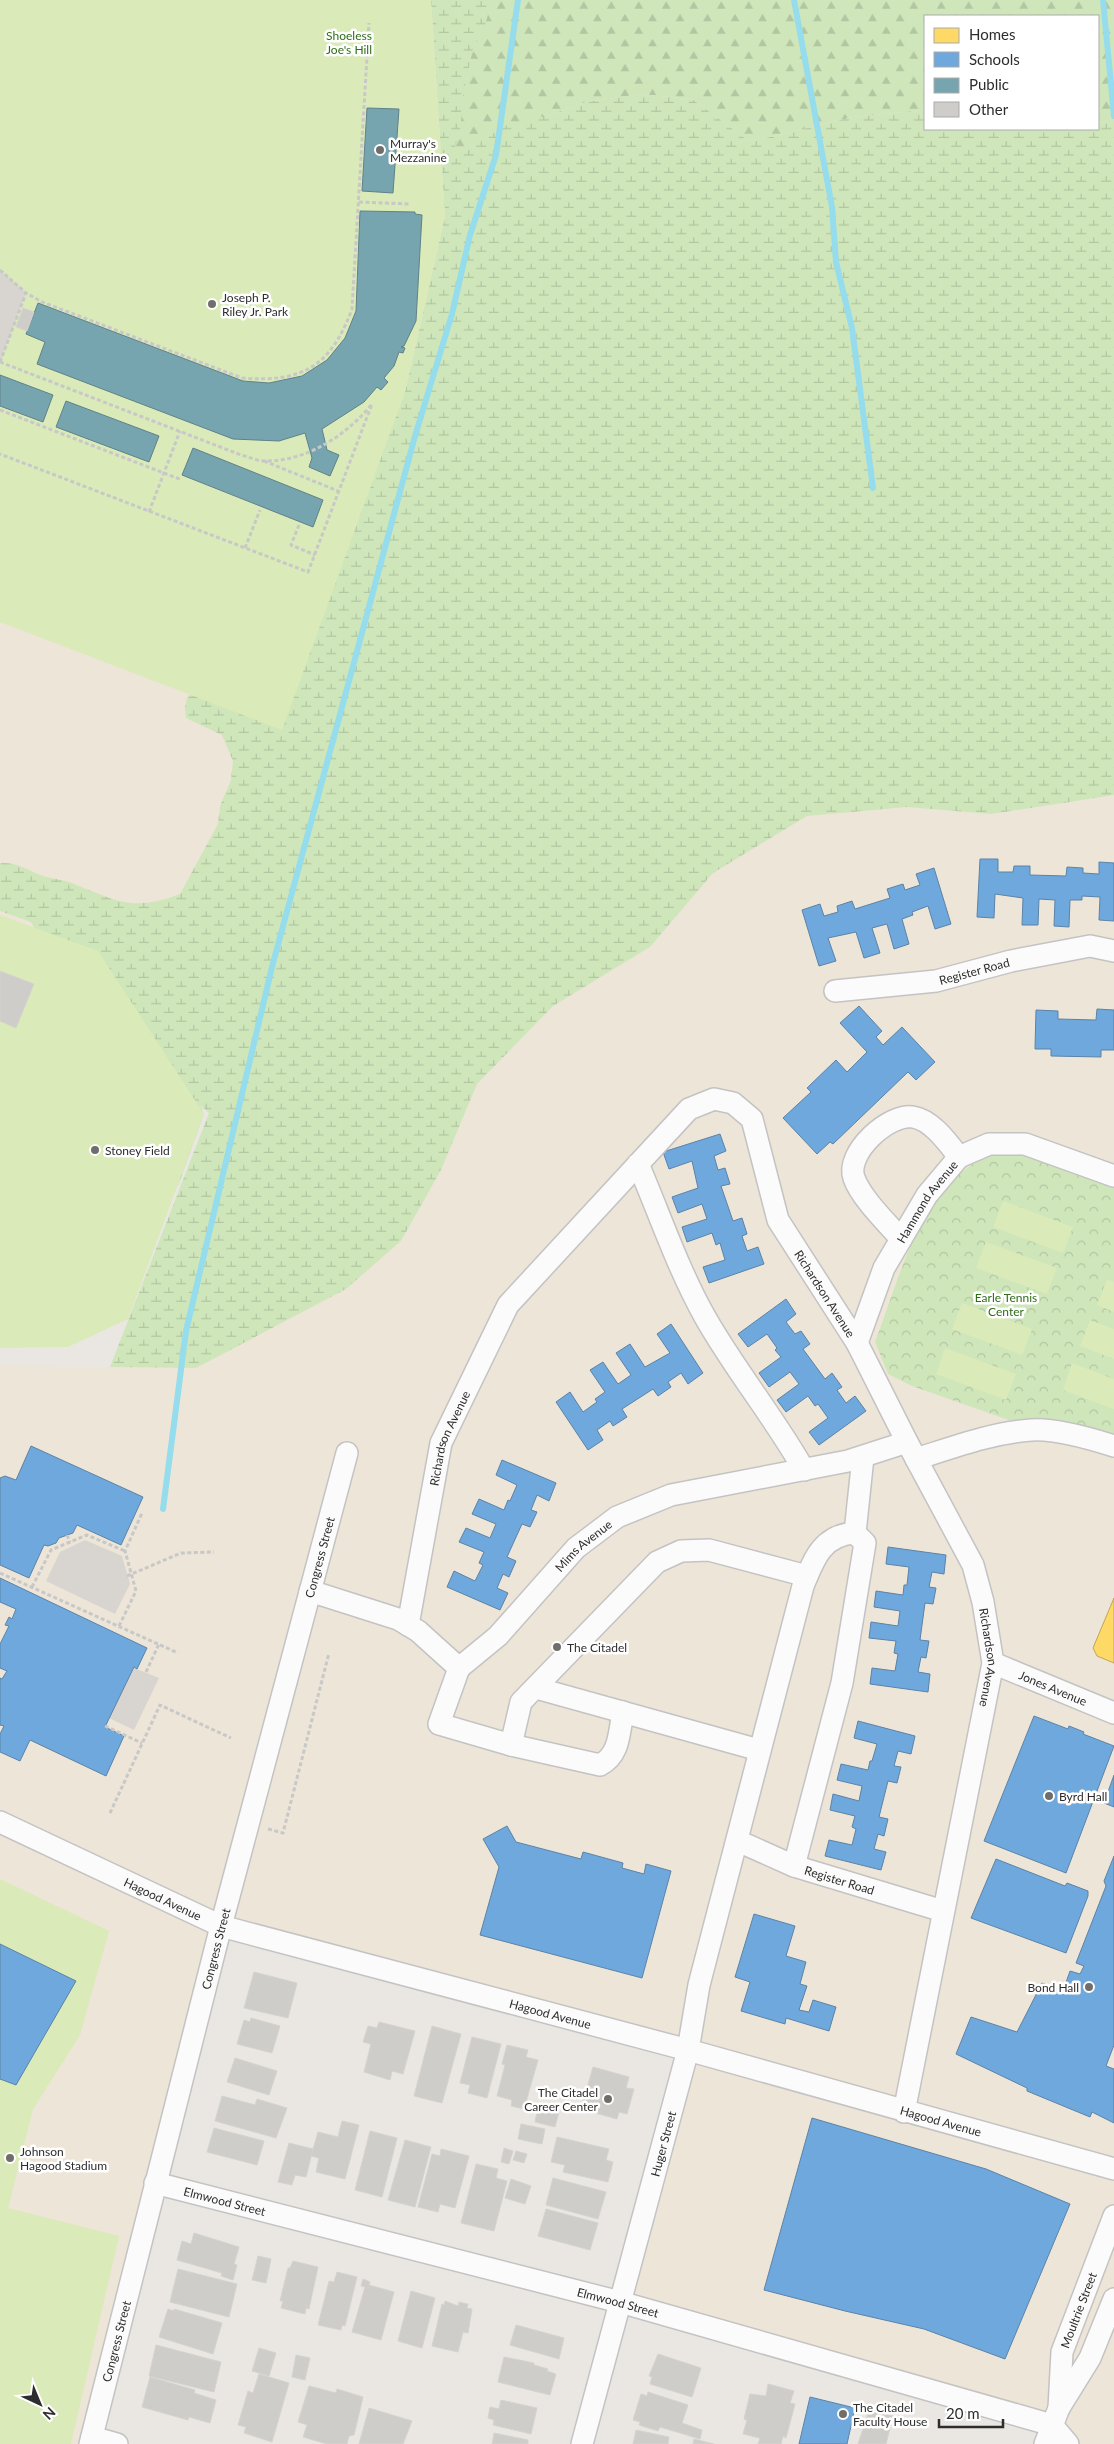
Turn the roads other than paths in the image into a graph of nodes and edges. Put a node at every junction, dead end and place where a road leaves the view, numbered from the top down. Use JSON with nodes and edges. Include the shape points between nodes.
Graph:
{"nodes":[{"id":1,"x":1114,"y":951,"type":"edge"},
{"id":2,"x":835,"y":991,"type":"dead end"},
{"id":3,"x":959,"y":1156,"type":"junction"},
{"id":4,"x":638,"y":1164,"type":"junction"},
{"id":5,"x":1114,"y":1176,"type":"edge"},
{"id":6,"x":900,"y":1240,"type":"junction"},
{"id":7,"x":857,"y":1343,"type":"junction"},
{"id":8,"x":1114,"y":1446,"type":"edge"},
{"id":9,"x":912,"y":1451,"type":"junction"},
{"id":10,"x":347,"y":1453,"type":"dead end"},
{"id":11,"x":863,"y":1456,"type":"junction"},
{"id":12,"x":804,"y":1470,"type":"junction"},
{"id":13,"x":855,"y":1533,"type":"junction"},
{"id":14,"x":807,"y":1576,"type":"junction"},
{"id":15,"x":310,"y":1591,"type":"junction"},
{"id":16,"x":408,"y":1625,"type":"junction"},
{"id":17,"x":993,"y":1663,"type":"junction"},
{"id":18,"x":459,"y":1668,"type":"junction"},
{"id":19,"x":536,"y":1688,"type":"junction"},
{"id":20,"x":623,"y":1712,"type":"junction"},
{"id":21,"x":1114,"y":1713,"type":"edge"},
{"id":22,"x":511,"y":1745,"type":"junction"},
{"id":23,"x":759,"y":1750,"type":"junction"},
{"id":24,"x":0,"y":1822,"type":"edge"},
{"id":25,"x":738,"y":1841,"type":"junction"},
{"id":26,"x":794,"y":1866,"type":"junction"},
{"id":27,"x":943,"y":1912,"type":"junction"},
{"id":28,"x":221,"y":1926,"type":"junction"},
{"id":29,"x":688,"y":2050,"type":"junction"},
{"id":30,"x":904,"y":2112,"type":"junction"},
{"id":31,"x":1114,"y":2169,"type":"edge"},
{"id":32,"x":155,"y":2184,"type":"junction"},
{"id":33,"x":1114,"y":2216,"type":"edge"},
{"id":34,"x":1114,"y":2299,"type":"edge"},
{"id":35,"x":620,"y":2302,"type":"junction"},
{"id":36,"x":1052,"y":2426,"type":"edge"},
{"id":37,"x":91,"y":2441,"type":"edge"},
{"id":38,"x":117,"y":2444,"type":"edge"},
{"id":39,"x":582,"y":2444,"type":"edge"},
{"id":40,"x":1068,"y":2444,"type":"edge"}],
"edges":[{"from":1,"to":2,"type":"street","name":"Register Road","via":[[1090,946],[1011,961],[936,981]]},
{"from":3,"to":5,"type":"street","name":"Hammond Avenue","via":[[989,1144],[1025,1144]]},
{"from":3,"to":6,"type":"street","name":"Hammond Avenue","via":[[927,1195]]},
{"from":3,"to":6,"type":"street","via":[[923,1120],[913,1117],[890,1122],[858,1151],[852,1168],[854,1178]]},
{"from":4,"to":7,"type":"street","name":"Richardson Avenue","via":[[689,1109],[714,1099],[733,1103],[752,1119],[778,1220]]},
{"from":4,"to":12,"type":"street","via":[[694,1296]]},
{"from":4,"to":16,"type":"street","name":"Richardson Avenue","via":[[508,1305],[442,1443]]},
{"from":6,"to":7,"type":"street","name":"Hammond Avenue","via":[[884,1268]]},
{"from":7,"to":9,"type":"street","name":"Richardson Avenue"},
{"from":8,"to":9,"type":"street","name":"Mims Avenue","via":[[1088,1438],[1033,1430]]},
{"from":9,"to":11,"type":"street","name":"Mims Avenue"},
{"from":9,"to":17,"type":"street","name":"Richardson Avenue","via":[[973,1565]]},
{"from":10,"to":15,"type":"street","name":"Congress Street"},
{"from":11,"to":12,"type":"street","name":"Mims Avenue"},
{"from":11,"to":13,"type":"street"},
{"from":12,"to":18,"type":"street","name":"Mims Avenue","via":[[671,1495],[617,1517],[576,1548],[498,1636]]},
{"from":13,"to":14,"type":"street","name":"Huger Street","via":[[842,1534],[827,1543],[813,1560]]},
{"from":13,"to":26,"type":"street","via":[[865,1543],[842,1683]]},
{"from":14,"to":19,"type":"street","via":[[709,1550],[681,1551],[657,1562]]},
{"from":14,"to":23,"type":"street","name":"Huger Street"},
{"from":15,"to":16,"type":"street","via":[[379,1611]]},
{"from":15,"to":28,"type":"street","name":"Congress Street"},
{"from":16,"to":18,"type":"street"},
{"from":17,"to":21,"type":"street","name":"Jones Avenue"},
{"from":17,"to":27,"type":"street","name":"Richardson Avenue"},
{"from":18,"to":22,"type":"street","via":[[439,1724]]},
{"from":19,"to":20,"type":"street"},
{"from":19,"to":22,"type":"street","via":[[521,1702]]},
{"from":20,"to":22,"type":"street","via":[[617,1747],[600,1765]]},
{"from":20,"to":23,"type":"street"},
{"from":23,"to":25,"type":"street","name":"Huger Street"},
{"from":24,"to":28,"type":"street","name":"Hagood Avenue"},
{"from":25,"to":26,"type":"street","name":"Register Road"},
{"from":25,"to":29,"type":"street","name":"Huger Street","via":[[699,1985]]},
{"from":26,"to":27,"type":"street","name":"Register Road"},
{"from":27,"to":30,"type":"street","name":"Richardson Avenue"},
{"from":28,"to":29,"type":"street","name":"Hagood Avenue"},
{"from":28,"to":32,"type":"street","name":"Congress Street"},
{"from":29,"to":30,"type":"street","name":"Hagood Avenue"},
{"from":29,"to":35,"type":"street","name":"Huger Street"},
{"from":30,"to":31,"type":"street","name":"Hagood Avenue"},
{"from":32,"to":35,"type":"street","name":"Elmwood Street"},
{"from":32,"to":37,"type":"street","name":"Congress Street"},
{"from":33,"to":36,"type":"street","name":"Moultrie Street","via":[[1062,2352]]},
{"from":34,"to":36,"type":"street","via":[[1090,2358]]},
{"from":35,"to":36,"type":"street","name":"Elmwood Street"},
{"from":35,"to":39,"type":"street","name":"Huger Street"},
{"from":36,"to":40,"type":"street"},
{"from":37,"to":38,"type":"street"}]}
